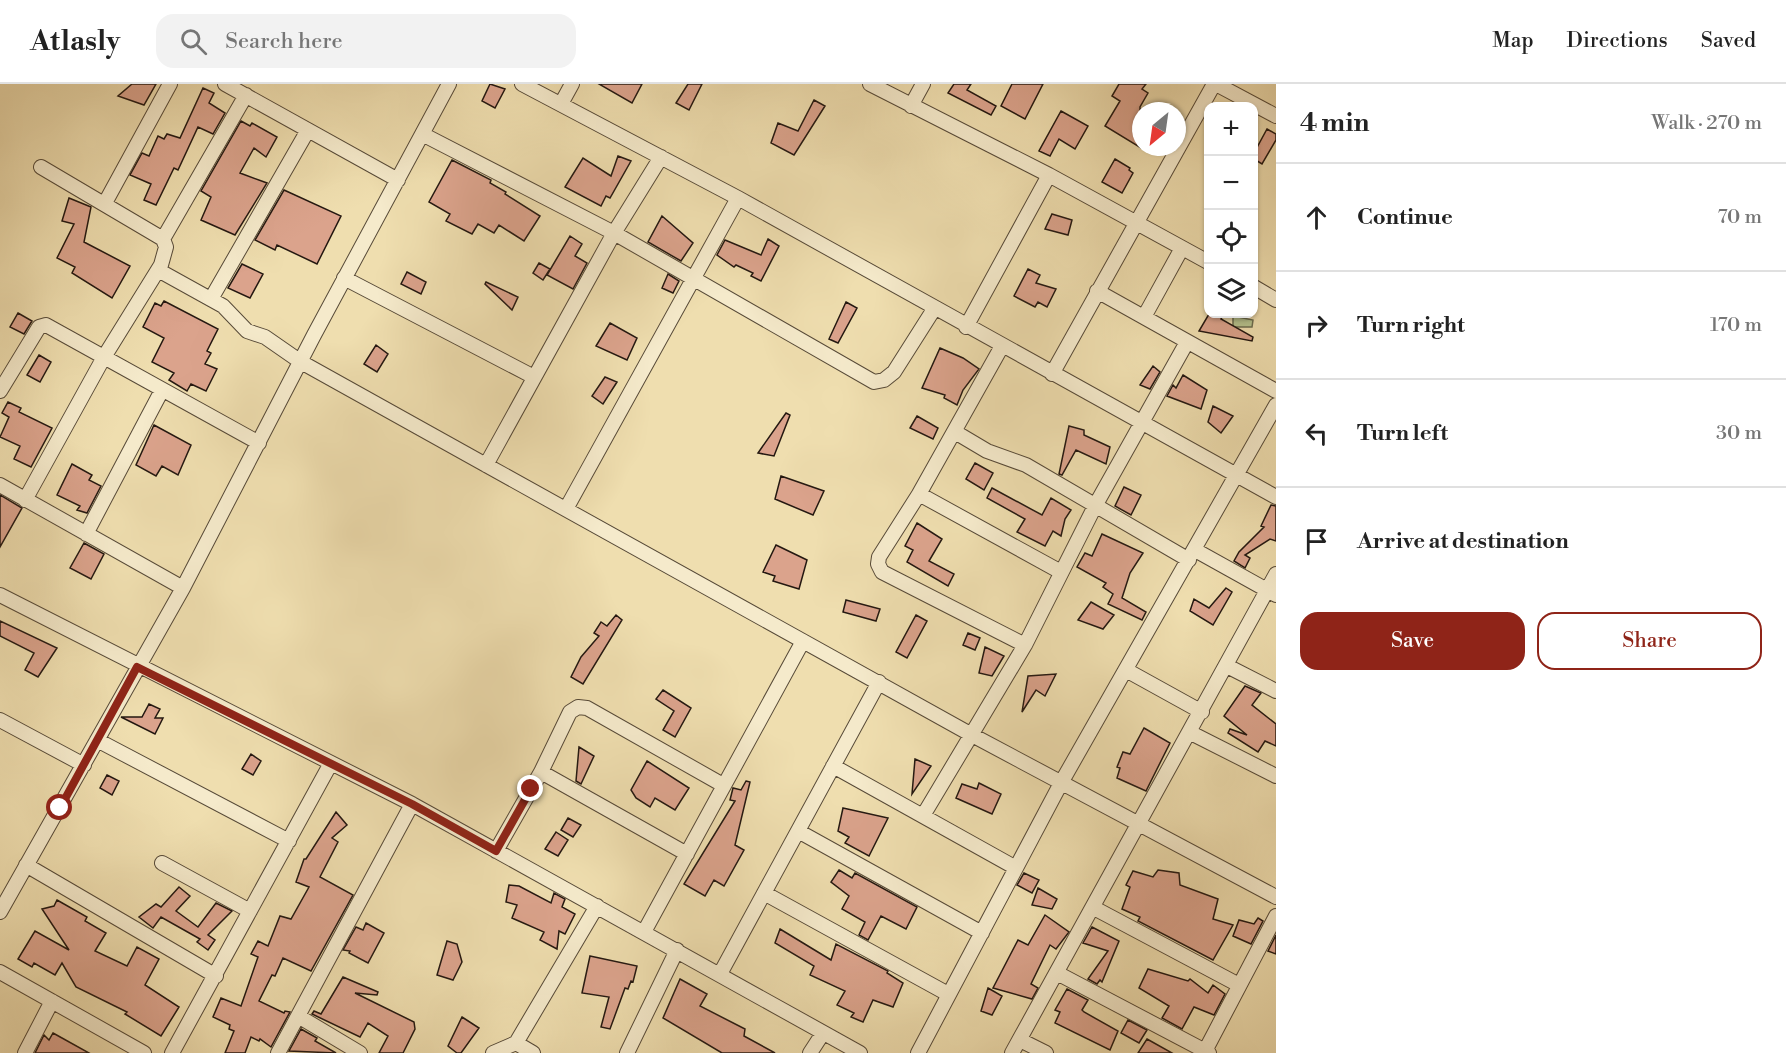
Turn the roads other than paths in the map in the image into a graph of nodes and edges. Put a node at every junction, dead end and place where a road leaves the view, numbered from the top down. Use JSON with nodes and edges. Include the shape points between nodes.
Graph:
{"nodes":[{"id":1,"x":170,"y":84,"type":"edge"},
{"id":2,"x":225,"y":84,"type":"edge"},
{"id":3,"x":449,"y":84,"type":"edge"},
{"id":4,"x":522,"y":84,"type":"edge"},
{"id":5,"x":572,"y":84,"type":"edge"},
{"id":6,"x":870,"y":84,"type":"edge"},
{"id":7,"x":922,"y":84,"type":"edge"},
{"id":8,"x":1215,"y":84,"type":"edge"},
{"id":9,"x":246,"y":95,"type":"junction"},
{"id":10,"x":561,"y":104,"type":"junction"},
{"id":11,"x":911,"y":106,"type":"junction"},
{"id":12,"x":1276,"y":116,"type":"edge"},
{"id":13,"x":308,"y":130,"type":"junction"},
{"id":14,"x":424,"y":135,"type":"junction"},
{"id":15,"x":661,"y":157,"type":"junction"},
{"id":16,"x":41,"y":167,"type":"dead end"},
{"id":17,"x":1049,"y":175,"type":"junction"},
{"id":18,"x":398,"y":180,"type":"junction"},
{"id":19,"x":738,"y":198,"type":"junction"},
{"id":20,"x":105,"y":203,"type":"junction"},
{"id":21,"x":1135,"y":222,"type":"junction"},
{"id":22,"x":614,"y":234,"type":"junction"},
{"id":23,"x":163,"y":238,"type":"junction"},
{"id":24,"x":1182,"y":248,"type":"junction"},
{"id":25,"x":1204,"y":259,"type":"edge"},
{"id":26,"x":158,"y":270,"type":"junction"},
{"id":27,"x":344,"y":278,"type":"junction"},
{"id":28,"x":693,"y":280,"type":"junction"},
{"id":29,"x":1258,"y":289,"type":"edge"},
{"id":30,"x":1097,"y":291,"type":"junction"},
{"id":31,"x":211,"y":299,"type":"junction"},
{"id":32,"x":1276,"y":300,"type":"edge"},
{"id":33,"x":934,"y":309,"type":"junction"},
{"id":34,"x":1144,"y":317,"type":"junction"},
{"id":35,"x":966,"y":327,"type":"junction"},
{"id":36,"x":1187,"y":342,"type":"junction"},
{"id":37,"x":1002,"y":346,"type":"junction"},
{"id":38,"x":104,"y":357,"type":"junction"},
{"id":39,"x":302,"y":362,"type":"junction"},
{"id":40,"x":1052,"y":374,"type":"junction"},
{"id":41,"x":534,"y":377,"type":"junction"},
{"id":42,"x":162,"y":390,"type":"junction"},
{"id":43,"x":0,"y":391,"type":"edge"},
{"id":44,"x":1276,"y":391,"type":"edge"},
{"id":45,"x":1276,"y":405,"type":"edge"},
{"id":46,"x":1141,"y":424,"type":"junction"},
{"id":47,"x":955,"y":432,"type":"junction"},
{"id":48,"x":259,"y":443,"type":"junction"},
{"id":49,"x":486,"y":465,"type":"junction"},
{"id":50,"x":1237,"y":477,"type":"junction"},
{"id":51,"x":0,"y":485,"type":"edge"},
{"id":52,"x":919,"y":494,"type":"junction"},
{"id":53,"x":1276,"y":498,"type":"edge"},
{"id":54,"x":25,"y":500,"type":"junction"},
{"id":55,"x":1095,"y":506,"type":"junction"},
{"id":56,"x":566,"y":509,"type":"junction"},
{"id":57,"x":86,"y":534,"type":"junction"},
{"id":58,"x":1192,"y":555,"type":"junction"},
{"id":59,"x":1061,"y":572,"type":"junction"},
{"id":60,"x":1276,"y":574,"type":"edge"},
{"id":61,"x":183,"y":588,"type":"junction"},
{"id":62,"x":1272,"y":593,"type":"edge"},
{"id":63,"x":0,"y":594,"type":"edge"},
{"id":64,"x":803,"y":641,"type":"junction"},
{"id":65,"x":1025,"y":645,"type":"junction"},
{"id":66,"x":1227,"y":666,"type":"junction"},
{"id":67,"x":137,"y":667,"type":"junction"},
{"id":68,"x":1126,"y":670,"type":"junction"},
{"id":69,"x":879,"y":682,"type":"junction"},
{"id":70,"x":1276,"y":691,"type":"edge"},
{"id":71,"x":1202,"y":712,"type":"junction"},
{"id":72,"x":0,"y":720,"type":"edge"},
{"id":73,"x":1191,"y":733,"type":"junction"},
{"id":74,"x":972,"y":735,"type":"junction"},
{"id":75,"x":97,"y":740,"type":"junction"},
{"id":76,"x":331,"y":763,"type":"junction"},
{"id":77,"x":84,"y":765,"type":"junction"},
{"id":78,"x":833,"y":766,"type":"junction"},
{"id":79,"x":541,"y":772,"type":"junction"},
{"id":80,"x":1276,"y":776,"type":"edge"},
{"id":81,"x":1061,"y":783,"type":"junction"},
{"id":82,"x":723,"y":785,"type":"junction"},
{"id":83,"x":412,"y":804,"type":"junction"},
{"id":84,"x":924,"y":814,"type":"junction"},
{"id":85,"x":1139,"y":825,"type":"junction"},
{"id":86,"x":798,"y":831,"type":"junction"},
{"id":87,"x":289,"y":841,"type":"junction"},
{"id":88,"x":496,"y":851,"type":"junction"},
{"id":89,"x":687,"y":854,"type":"junction"},
{"id":90,"x":162,"y":863,"type":"dead end"},
{"id":91,"x":26,"y":865,"type":"junction"},
{"id":92,"x":1016,"y":868,"type":"junction"},
{"id":93,"x":764,"y":893,"type":"junction"},
{"id":94,"x":1276,"y":897,"type":"edge"},
{"id":95,"x":597,"y":906,"type":"junction"},
{"id":96,"x":1094,"y":908,"type":"junction"},
{"id":97,"x":250,"y":911,"type":"junction"},
{"id":98,"x":0,"y":912,"type":"edge"},
{"id":99,"x":1276,"y":916,"type":"edge"},
{"id":100,"x":644,"y":932,"type":"junction"},
{"id":101,"x":982,"y":933,"type":"junction"},
{"id":102,"x":677,"y":950,"type":"junction"},
{"id":103,"x":0,"y":972,"type":"edge"},
{"id":104,"x":720,"y":974,"type":"junction"},
{"id":105,"x":1057,"y":974,"type":"junction"},
{"id":106,"x":216,"y":976,"type":"junction"},
{"id":107,"x":1239,"y":985,"type":"junction"},
{"id":108,"x":948,"y":994,"type":"junction"},
{"id":109,"x":52,"y":1001,"type":"junction"},
{"id":110,"x":298,"y":1016,"type":"junction"},
{"id":111,"x":823,"y":1033,"type":"junction"},
{"id":112,"x":1020,"y":1040,"type":"junction"},
{"id":113,"x":516,"y":1043,"type":"junction"},
{"id":114,"x":1206,"y":1052,"type":"edge"},
{"id":115,"x":25,"y":1053,"type":"edge"},
{"id":116,"x":144,"y":1053,"type":"edge"},
{"id":117,"x":172,"y":1053,"type":"edge"},
{"id":118,"x":278,"y":1053,"type":"edge"},
{"id":119,"x":360,"y":1053,"type":"edge"},
{"id":120,"x":494,"y":1053,"type":"edge"},
{"id":121,"x":533,"y":1053,"type":"edge"},
{"id":122,"x":627,"y":1053,"type":"edge"},
{"id":123,"x":810,"y":1053,"type":"edge"},
{"id":124,"x":860,"y":1053,"type":"edge"},
{"id":125,"x":918,"y":1053,"type":"edge"},
{"id":126,"x":1012,"y":1053,"type":"edge"},
{"id":127,"x":1046,"y":1053,"type":"edge"}],
"edges":[{"from":1,"to":20,"type":"street"},
{"from":2,"to":9,"type":"street"},
{"from":3,"to":14,"type":"street"},
{"from":4,"to":10,"type":"street"},
{"from":5,"to":10,"type":"street"},
{"from":6,"to":11,"type":"street"},
{"from":7,"to":11,"type":"street"},
{"from":8,"to":12,"type":"street"},
{"from":8,"to":21,"type":"street"},
{"from":9,"to":13,"type":"street"},
{"from":9,"to":23,"type":"street"},
{"from":10,"to":15,"type":"street"},
{"from":11,"to":17,"type":"street"},
{"from":13,"to":18,"type":"street"},
{"from":13,"to":31,"type":"street"},
{"from":14,"to":18,"type":"street"},
{"from":14,"to":22,"type":"street"},
{"from":15,"to":19,"type":"street"},
{"from":15,"to":22,"type":"street"},
{"from":16,"to":20,"type":"street"},
{"from":17,"to":21,"type":"street"},
{"from":17,"to":35,"type":"street"},
{"from":18,"to":27,"type":"street"},
{"from":19,"to":28,"type":"street"},
{"from":19,"to":33,"type":"street"},
{"from":20,"to":23,"type":"street"},
{"from":21,"to":24,"type":"street"},
{"from":21,"to":30,"type":"street"},
{"from":22,"to":28,"type":"street"},
{"from":22,"to":41,"type":"street"},
{"from":23,"to":26,"type":"street","via":[[165,256]]},
{"from":24,"to":25,"type":"street"},
{"from":24,"to":34,"type":"street"},
{"from":26,"to":31,"type":"street"},
{"from":26,"to":38,"type":"street"},
{"from":27,"to":39,"type":"street"},
{"from":27,"to":41,"type":"street"},
{"from":28,"to":33,"type":"street","via":[[874,382],[885,380],[894,372]]},
{"from":28,"to":56,"type":"street"},
{"from":29,"to":32,"type":"street"},
{"from":30,"to":34,"type":"street"},
{"from":30,"to":40,"type":"street"},
{"from":31,"to":39,"type":"street","via":[[247,331]]},
{"from":33,"to":35,"type":"street"},
{"from":34,"to":36,"type":"street"},
{"from":35,"to":37,"type":"street"},
{"from":36,"to":44,"type":"street"},
{"from":36,"to":46,"type":"street"},
{"from":37,"to":40,"type":"street"},
{"from":37,"to":47,"type":"street"},
{"from":38,"to":42,"type":"street"},
{"from":38,"to":43,"type":"street","via":[[42,325]]},
{"from":38,"to":54,"type":"street"},
{"from":39,"to":48,"type":"street"},
{"from":39,"to":49,"type":"street"},
{"from":40,"to":46,"type":"street"},
{"from":41,"to":49,"type":"street"},
{"from":42,"to":48,"type":"street"},
{"from":42,"to":57,"type":"street"},
{"from":45,"to":50,"type":"street"},
{"from":46,"to":50,"type":"street"},
{"from":46,"to":55,"type":"street"},
{"from":47,"to":52,"type":"street"},
{"from":47,"to":55,"type":"street","via":[[987,451],[1026,465]]},
{"from":48,"to":61,"type":"street"},
{"from":49,"to":56,"type":"street"},
{"from":50,"to":53,"type":"street"},
{"from":50,"to":58,"type":"street"},
{"from":51,"to":54,"type":"street"},
{"from":52,"to":59,"type":"street"},
{"from":52,"to":65,"type":"street","via":[[879,557],[882,572]]},
{"from":54,"to":57,"type":"street"},
{"from":55,"to":58,"type":"street"},
{"from":55,"to":59,"type":"street"},
{"from":56,"to":64,"type":"street"},
{"from":57,"to":61,"type":"street"},
{"from":58,"to":62,"type":"street"},
{"from":58,"to":68,"type":"street"},
{"from":59,"to":65,"type":"street"},
{"from":60,"to":62,"type":"street"},
{"from":61,"to":67,"type":"street"},
{"from":62,"to":66,"type":"street"},
{"from":63,"to":67,"type":"street"},
{"from":64,"to":69,"type":"street"},
{"from":64,"to":82,"type":"street"},
{"from":65,"to":74,"type":"street"},
{"from":66,"to":70,"type":"street"},
{"from":66,"to":71,"type":"street"},
{"from":67,"to":75,"type":"street"},
{"from":67,"to":76,"type":"street"},
{"from":68,"to":71,"type":"street"},
{"from":68,"to":81,"type":"street"},
{"from":69,"to":74,"type":"street"},
{"from":69,"to":78,"type":"street"},
{"from":71,"to":73,"type":"street"},
{"from":72,"to":77,"type":"street"},
{"from":73,"to":80,"type":"street"},
{"from":73,"to":85,"type":"street"},
{"from":74,"to":81,"type":"street"},
{"from":74,"to":84,"type":"street"},
{"from":75,"to":77,"type":"street"},
{"from":75,"to":87,"type":"street"},
{"from":76,"to":83,"type":"street"},
{"from":76,"to":87,"type":"street"},
{"from":77,"to":91,"type":"street"},
{"from":78,"to":84,"type":"street"},
{"from":78,"to":86,"type":"street"},
{"from":79,"to":82,"type":"street","via":[[570,712],[578,707],[587,708]]},
{"from":79,"to":88,"type":"street"},
{"from":79,"to":89,"type":"street"},
{"from":81,"to":85,"type":"street"},
{"from":81,"to":92,"type":"street"},
{"from":82,"to":89,"type":"street"},
{"from":83,"to":88,"type":"street"},
{"from":83,"to":110,"type":"street"},
{"from":84,"to":92,"type":"street"},
{"from":85,"to":94,"type":"street"},
{"from":85,"to":96,"type":"street"},
{"from":86,"to":93,"type":"street"},
{"from":86,"to":101,"type":"street"},
{"from":87,"to":97,"type":"street"},
{"from":88,"to":95,"type":"street"},
{"from":89,"to":100,"type":"street"},
{"from":90,"to":97,"type":"street"},
{"from":91,"to":98,"type":"street"},
{"from":91,"to":106,"type":"street"},
{"from":92,"to":101,"type":"street"},
{"from":93,"to":104,"type":"street"},
{"from":93,"to":108,"type":"street"},
{"from":95,"to":100,"type":"street"},
{"from":95,"to":113,"type":"street"},
{"from":96,"to":105,"type":"street"},
{"from":96,"to":107,"type":"street"},
{"from":97,"to":106,"type":"street"},
{"from":99,"to":107,"type":"street"},
{"from":100,"to":102,"type":"street"},
{"from":101,"to":108,"type":"street"},
{"from":102,"to":104,"type":"street"},
{"from":102,"to":122,"type":"street"},
{"from":103,"to":109,"type":"street"},
{"from":104,"to":111,"type":"street"},
{"from":105,"to":112,"type":"street"},
{"from":105,"to":114,"type":"street"},
{"from":106,"to":117,"type":"street"},
{"from":107,"to":114,"type":"street"},
{"from":108,"to":125,"type":"street"},
{"from":109,"to":115,"type":"street"},
{"from":109,"to":116,"type":"street"},
{"from":110,"to":118,"type":"street"},
{"from":110,"to":119,"type":"street"},
{"from":111,"to":123,"type":"street"},
{"from":111,"to":124,"type":"street"},
{"from":112,"to":126,"type":"street"},
{"from":112,"to":127,"type":"street"},
{"from":113,"to":120,"type":"street"},
{"from":113,"to":121,"type":"street"}]}
